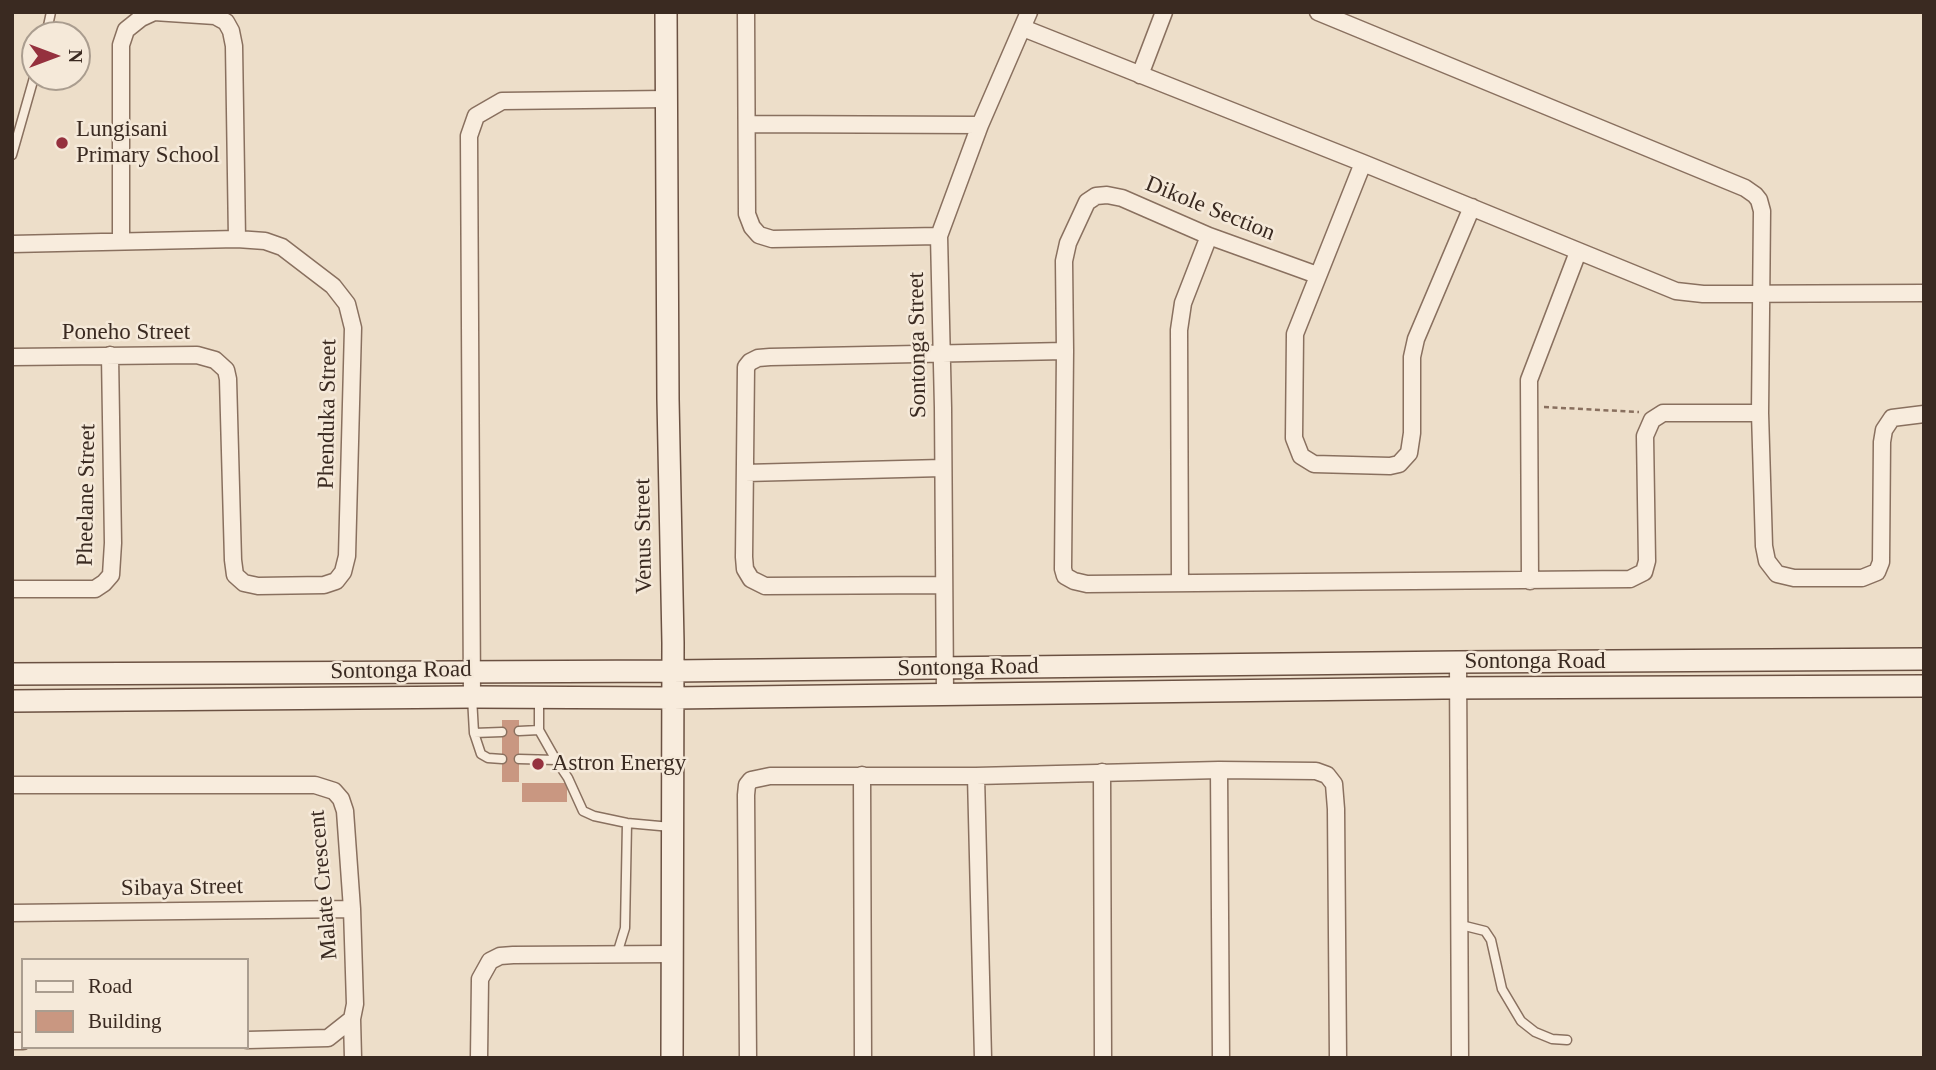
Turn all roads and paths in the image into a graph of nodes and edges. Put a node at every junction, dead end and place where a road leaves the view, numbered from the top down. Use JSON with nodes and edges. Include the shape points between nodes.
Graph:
{"nodes":[{"id":1,"x":666,"y":12,"type":"edge"},
{"id":2,"x":746,"y":12,"type":"edge"},
{"id":3,"x":1029,"y":12,"type":"edge"},
{"id":4,"x":1164,"y":12,"type":"edge"},
{"id":5,"x":1318,"y":12,"type":"edge"},
{"id":6,"x":1023,"y":28,"type":"junction"},
{"id":7,"x":1140,"y":75,"type":"junction"},
{"id":8,"x":30,"y":91,"type":"edge"},
{"id":9,"x":667,"y":99,"type":"junction"},
{"id":10,"x":747,"y":124,"type":"junction"},
{"id":11,"x":980,"y":125,"type":"junction"},
{"id":12,"x":12,"y":155,"type":"edge"},
{"id":13,"x":1363,"y":163,"type":"junction"},
{"id":14,"x":1472,"y":207,"type":"junction"},
{"id":15,"x":939,"y":236,"type":"junction"},
{"id":16,"x":1209,"y":236,"type":"junction"},
{"id":17,"x":237,"y":239,"type":"junction"},
{"id":18,"x":121,"y":241,"type":"junction"},
{"id":19,"x":12,"y":244,"type":"edge"},
{"id":20,"x":1578,"y":252,"type":"junction"},
{"id":21,"x":1317,"y":275,"type":"junction"},
{"id":22,"x":1762,"y":293,"type":"junction"},
{"id":23,"x":1924,"y":293,"type":"edge"},
{"id":24,"x":1065,"y":351,"type":"junction"},
{"id":25,"x":941,"y":353,"type":"junction"},
{"id":26,"x":110,"y":355,"type":"junction"},
{"id":27,"x":12,"y":357,"type":"edge"},
{"id":28,"x":228,"y":379,"type":"joint"},
{"id":29,"x":1527,"y":406,"type":"junction"},
{"id":30,"x":1663,"y":413,"type":"junction"},
{"id":31,"x":1760,"y":413,"type":"junction"},
{"id":32,"x":1924,"y":414,"type":"edge"},
{"id":33,"x":942,"y":468,"type":"junction"},
{"id":34,"x":745,"y":473,"type":"junction"},
{"id":35,"x":1530,"y":581,"type":"junction"},
{"id":36,"x":1180,"y":583,"type":"junction"},
{"id":37,"x":943,"y":585,"type":"junction"},
{"id":38,"x":12,"y":589,"type":"edge"},
{"id":39,"x":1924,"y":659,"type":"edge"},
{"id":40,"x":1458,"y":662,"type":"junction"},
{"id":41,"x":944,"y":667,"type":"junction"},
{"id":42,"x":673,"y":671,"type":"junction"},
{"id":43,"x":472,"y":672,"type":"junction"},
{"id":44,"x":12,"y":674,"type":"edge"},
{"id":45,"x":1924,"y":686,"type":"edge"},
{"id":46,"x":1458,"y":688,"type":"junction"},
{"id":47,"x":945,"y":694,"type":"junction"},
{"id":48,"x":472,"y":696,"type":"junction"},
{"id":49,"x":540,"y":697,"type":"junction"},
{"id":50,"x":673,"y":698,"type":"junction"},
{"id":51,"x":12,"y":701,"type":"edge"},
{"id":52,"x":539,"y":730,"type":"junction"},
{"id":53,"x":519,"y":731,"type":"dead end"},
{"id":54,"x":502,"y":732,"type":"dead end"},
{"id":55,"x":474,"y":733,"type":"junction"},
{"id":56,"x":502,"y":759,"type":"dead end"},
{"id":57,"x":519,"y":759,"type":"dead end"},
{"id":58,"x":555,"y":760,"type":"junction"},
{"id":59,"x":1219,"y":771,"type":"junction"},
{"id":60,"x":1102,"y":772,"type":"junction"},
{"id":61,"x":862,"y":775,"type":"junction"},
{"id":62,"x":976,"y":776,"type":"junction"},
{"id":63,"x":12,"y":785,"type":"edge"},
{"id":64,"x":627,"y":823,"type":"junction"},
{"id":65,"x":671,"y":827,"type":"junction"},
{"id":66,"x":352,"y":909,"type":"junction"},
{"id":67,"x":12,"y":913,"type":"edge"},
{"id":68,"x":1461,"y":925,"type":"junction"},
{"id":69,"x":617,"y":954,"type":"junction"},
{"id":70,"x":673,"y":954,"type":"junction"},
{"id":71,"x":352,"y":1019,"type":"junction"},
{"id":72,"x":248,"y":1040,"type":"edge"},
{"id":73,"x":1567,"y":1040,"type":"dead end"},
{"id":74,"x":353,"y":1058,"type":"edge"},
{"id":75,"x":479,"y":1058,"type":"edge"},
{"id":76,"x":672,"y":1058,"type":"edge"},
{"id":77,"x":748,"y":1058,"type":"edge"},
{"id":78,"x":863,"y":1058,"type":"edge"},
{"id":79,"x":983,"y":1058,"type":"edge"},
{"id":80,"x":1103,"y":1058,"type":"edge"},
{"id":81,"x":1221,"y":1058,"type":"edge"},
{"id":82,"x":1338,"y":1058,"type":"edge"},
{"id":83,"x":1460,"y":1058,"type":"edge"}],
"edges":[{"from":1,"to":9,"type":"main road","name":"Venus Street"},
{"from":2,"to":10,"type":"street"},
{"from":3,"to":6,"type":"street","name":"Sontonga Street"},
{"from":4,"to":7,"type":"street"},
{"from":5,"to":22,"type":"street","via":[[1750,191],[1762,211]]},
{"from":6,"to":7,"type":"street"},
{"from":6,"to":11,"type":"street","name":"Sontonga Street"},
{"from":7,"to":13,"type":"street"},
{"from":8,"to":12,"type":"lane"},
{"from":9,"to":42,"type":"main road","name":"Venus Street"},
{"from":9,"to":43,"type":"street","via":[[502,101],[477,116],[469,136]]},
{"from":10,"to":11,"type":"street"},
{"from":10,"to":15,"type":"street","via":[[747,214],[759,235],[772,239]]},
{"from":11,"to":15,"type":"street","name":"Sontonga Street"},
{"from":13,"to":14,"type":"street"},
{"from":13,"to":21,"type":"street"},
{"from":14,"to":20,"type":"street"},
{"from":14,"to":21,"type":"street","via":[[1416,339],[1411,444],[1399,464],[1314,464],[1296,449],[1293,343]]},
{"from":15,"to":25,"type":"street","name":"Sontonga Street"},
{"from":16,"to":21,"type":"street","name":"Dikole Section"},
{"from":16,"to":24,"type":"street","name":"Dikole Section","via":[[1122,198],[1107,195],[1087,202],[1064,261]]},
{"from":16,"to":36,"type":"street","via":[[1183,303],[1179,330]]},
{"from":17,"to":18,"type":"street","name":"Phenduka Street"},
{"from":17,"to":18,"type":"street","via":[[231,31],[215,16],[154,12],[126,30],[121,45]]},
{"from":17,"to":28,"type":"street","name":"Phenduka Street","via":[[282,247],[333,286],[346,304],[352,328],[347,548],[343,572],[336,581],[258,586],[235,575]]},
{"from":18,"to":19,"type":"street","name":"Phenduka Street"},
{"from":20,"to":22,"type":"street","via":[[1676,291]]},
{"from":20,"to":29,"type":"street","via":[[1531,370]]},
{"from":22,"to":23,"type":"street"},
{"from":22,"to":31,"type":"street"},
{"from":24,"to":25,"type":"street"},
{"from":24,"to":36,"type":"street","via":[[1065,576],[1087,584]]},
{"from":25,"to":33,"type":"street","name":"Sontonga Street"},
{"from":25,"to":34,"type":"street","via":[[771,357],[750,362],[744,378]]},
{"from":26,"to":27,"type":"street","name":"Poneho Street"},
{"from":26,"to":28,"type":"street","name":"Poneho Street","via":[[206,356],[222,365]]},
{"from":26,"to":38,"type":"street","name":"Pheelane Street","via":[[111,575],[95,589]]},
{"from":29,"to":30,"type":"path"},
{"from":29,"to":35,"type":"street"},
{"from":30,"to":31,"type":"street"},
{"from":30,"to":35,"type":"street","via":[[1652,420],[1645,436],[1644,572],[1621,580]]},
{"from":31,"to":32,"type":"street","via":[[1765,555],[1773,572],[1794,578],[1862,578],[1877,572],[1881,562],[1884,430],[1892,418]]},
{"from":33,"to":34,"type":"street"},
{"from":33,"to":37,"type":"street","name":"Sontonga Street"},
{"from":34,"to":37,"type":"street","via":[[745,569],[757,584]]},
{"from":35,"to":36,"type":"street"},
{"from":37,"to":41,"type":"street","name":"Sontonga Street"},
{"from":39,"to":40,"type":"main road","name":"Sontonga Road"},
{"from":40,"to":41,"type":"main road","name":"Sontonga Road"},
{"from":40,"to":46,"type":"street"},
{"from":41,"to":42,"type":"main road","name":"Sontonga Road"},
{"from":41,"to":47,"type":"street","name":"Sontonga Street"},
{"from":42,"to":43,"type":"main road","name":"Sontonga Road"},
{"from":42,"to":50,"type":"main road","name":"Venus Street"},
{"from":43,"to":44,"type":"main road","name":"Sontonga Road"},
{"from":43,"to":48,"type":"street"},
{"from":45,"to":46,"type":"main road","name":"Sontonga Road"},
{"from":46,"to":47,"type":"main road","name":"Sontonga Road"},
{"from":46,"to":68,"type":"street"},
{"from":47,"to":50,"type":"main road","name":"Sontonga Road"},
{"from":48,"to":49,"type":"main road","name":"Sontonga Road"},
{"from":48,"to":51,"type":"main road","name":"Sontonga Road"},
{"from":48,"to":55,"type":"lane"},
{"from":49,"to":50,"type":"main road","name":"Sontonga Road"},
{"from":49,"to":52,"type":"lane"},
{"from":50,"to":65,"type":"main road","name":"Venus Street"},
{"from":52,"to":53,"type":"lane"},
{"from":52,"to":58,"type":"lane"},
{"from":54,"to":55,"type":"lane"},
{"from":55,"to":56,"type":"lane","via":[[484,757]]},
{"from":57,"to":58,"type":"lane"},
{"from":58,"to":64,"type":"lane","via":[[583,810]]},
{"from":59,"to":60,"type":"street"},
{"from":59,"to":81,"type":"street"},
{"from":59,"to":82,"type":"street","via":[[1317,771],[1334,783]]},
{"from":60,"to":62,"type":"street"},
{"from":60,"to":80,"type":"street"},
{"from":61,"to":62,"type":"street"},
{"from":61,"to":77,"type":"street","via":[[770,776],[747,785]]},
{"from":61,"to":78,"type":"street"},
{"from":62,"to":79,"type":"street"},
{"from":63,"to":66,"type":"street","name":"Malate Crescent","via":[[324,786],[341,799],[345,810]]},
{"from":64,"to":65,"type":"lane"},
{"from":64,"to":69,"type":"lane","via":[[625,928]]},
{"from":65,"to":70,"type":"main road","name":"Venus Street"},
{"from":66,"to":67,"type":"street","name":"Sibaya Street"},
{"from":66,"to":71,"type":"street","name":"Malate Crescent"},
{"from":68,"to":73,"type":"lane","via":[[1485,931],[1491,940],[1498,977],[1521,1021],[1535,1032]]},
{"from":68,"to":83,"type":"street"},
{"from":69,"to":70,"type":"street"},
{"from":69,"to":75,"type":"street","via":[[513,955],[490,961],[480,979]]},
{"from":70,"to":76,"type":"main road","name":"Venus Street"},
{"from":71,"to":72,"type":"street","via":[[328,1038]]},
{"from":71,"to":74,"type":"street","name":"Malate Crescent"}]}
